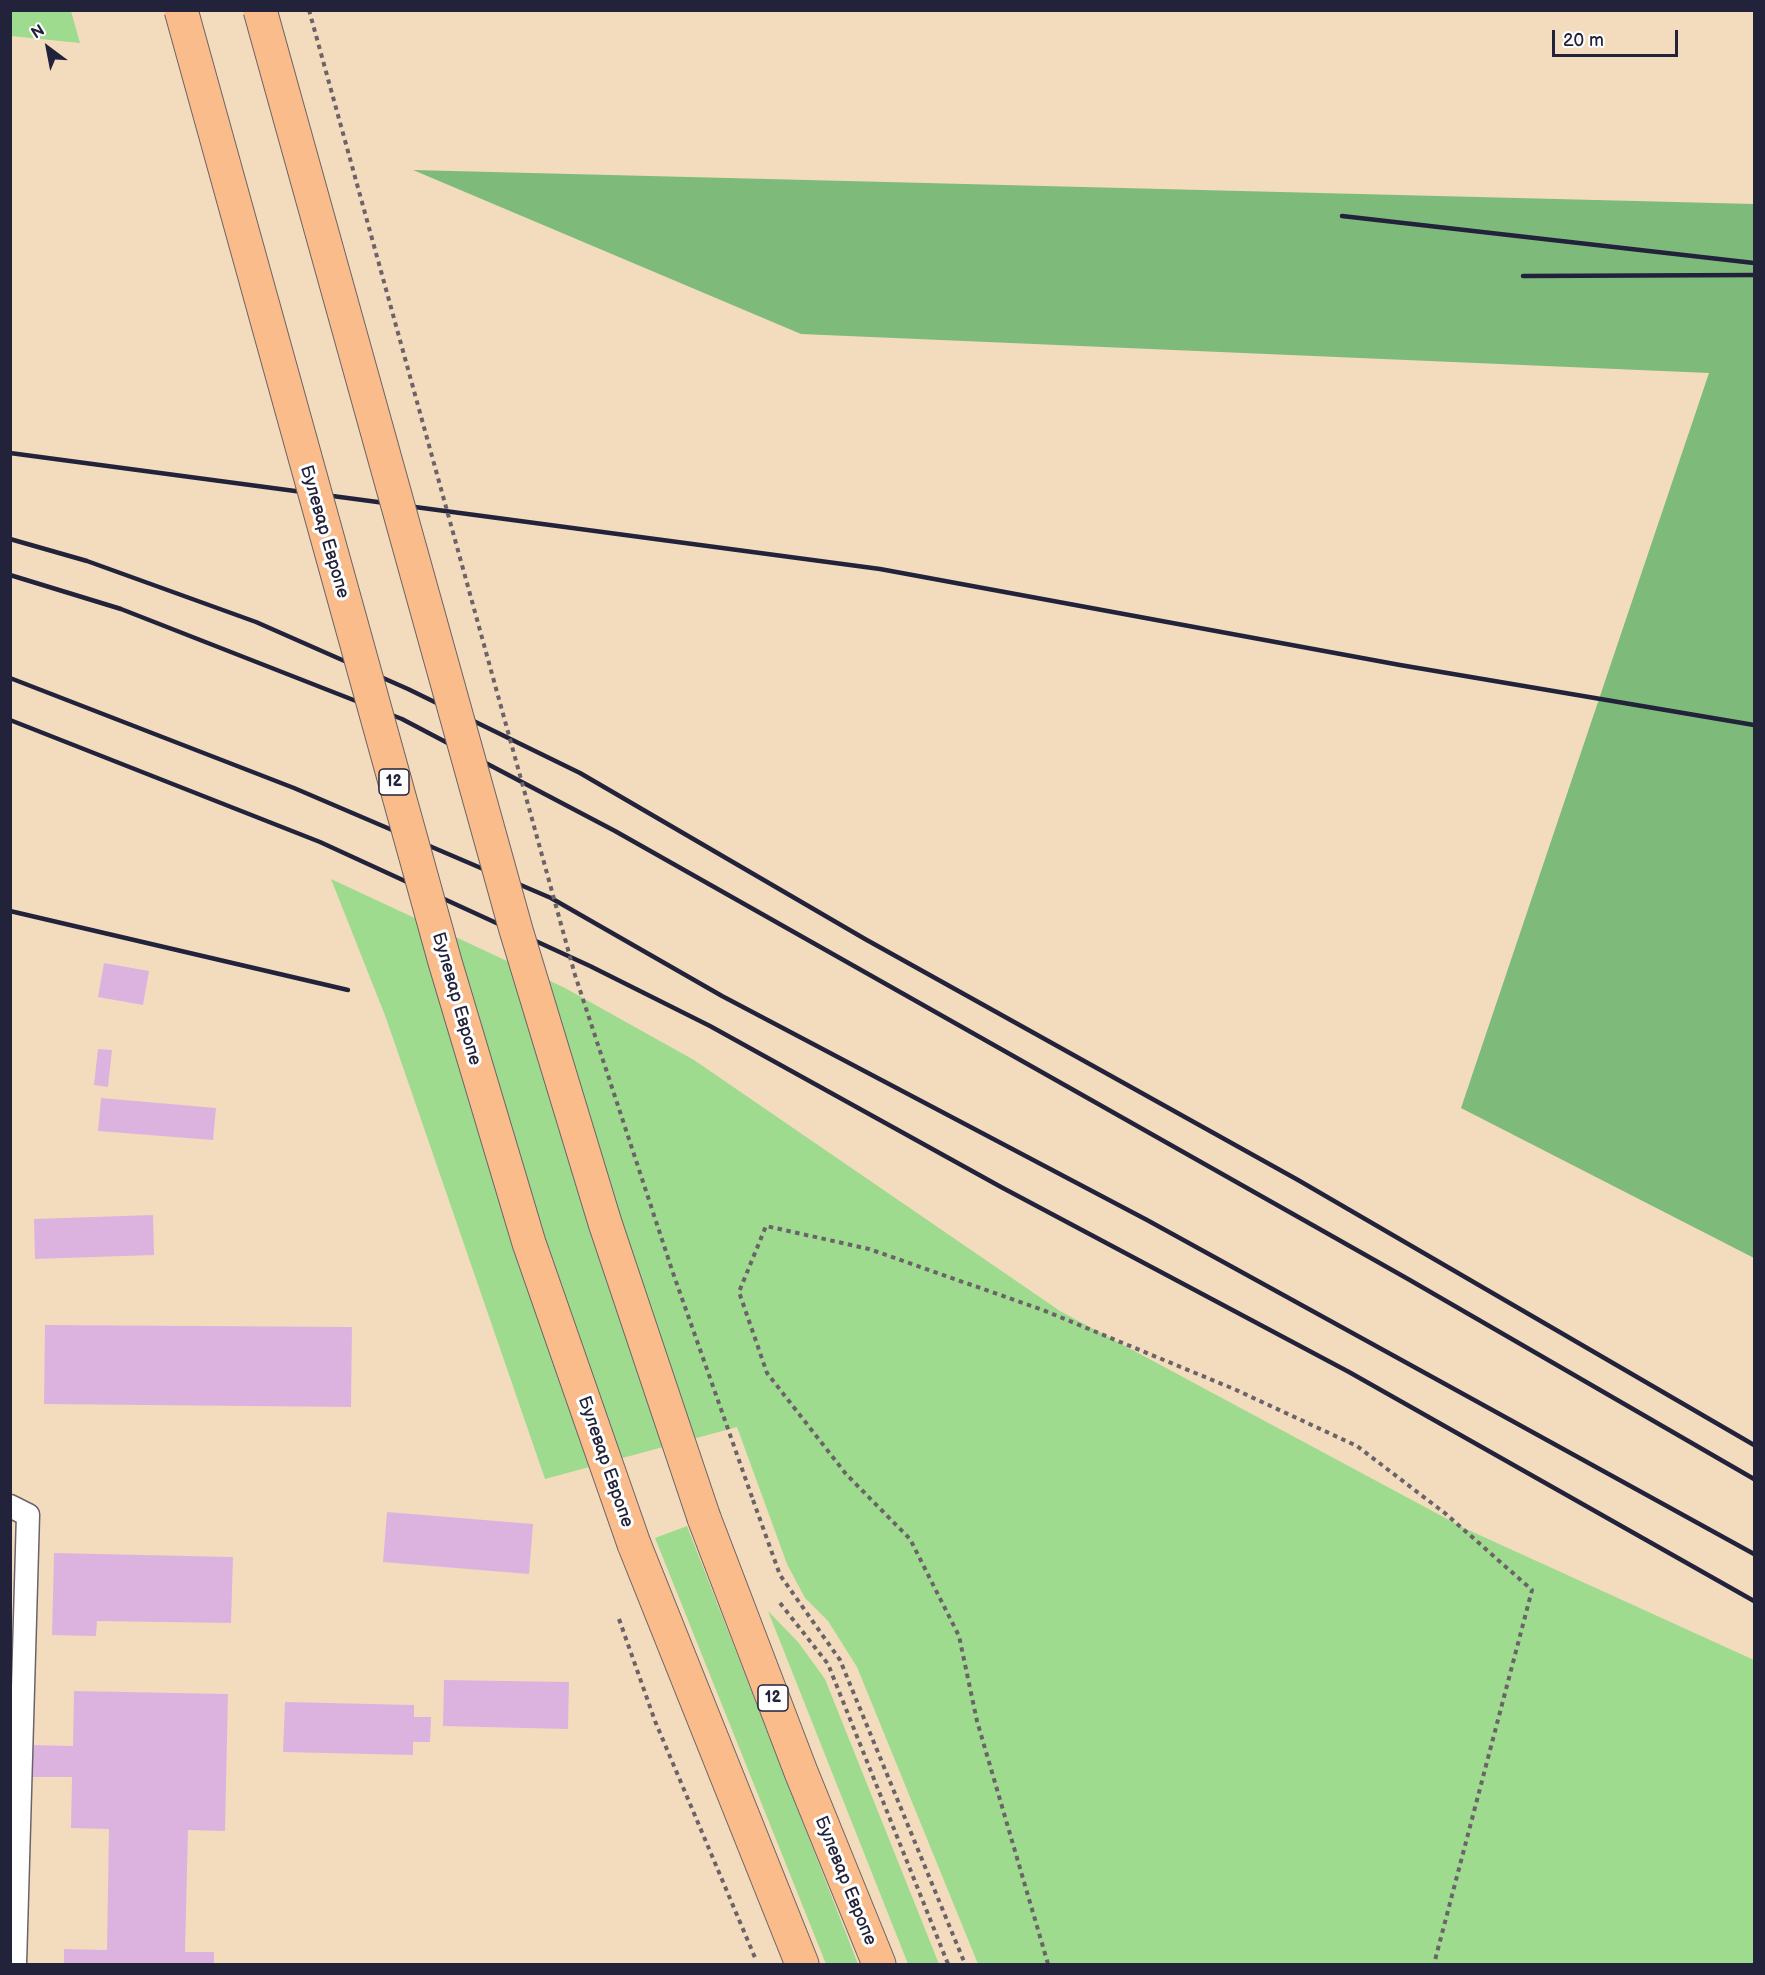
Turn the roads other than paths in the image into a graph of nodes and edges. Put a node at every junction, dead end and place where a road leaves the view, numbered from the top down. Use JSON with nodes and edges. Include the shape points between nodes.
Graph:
{"nodes":[{"id":1,"x":181,"y":10,"type":"edge"},
{"id":2,"x":260,"y":10,"type":"edge"},
{"id":3,"x":10,"y":1506,"type":"edge"},
{"id":4,"x":15,"y":1965,"type":"edge"},
{"id":5,"x":802,"y":1965,"type":"edge"},
{"id":6,"x":879,"y":1965,"type":"edge"}],
"edges":[{"from":1,"to":5,"type":"main road","name":"Булевар Европе","number":"12","bridge":true,"via":[[309,480],[529,1243],[633,1544]]},
{"from":2,"to":6,"type":"main road","name":"Булевар Европе","number":"12","bridge":true,"via":[[516,930],[605,1223],[704,1518]]},
{"from":3,"to":4,"type":"lane","via":[[28,1515]]}]}
